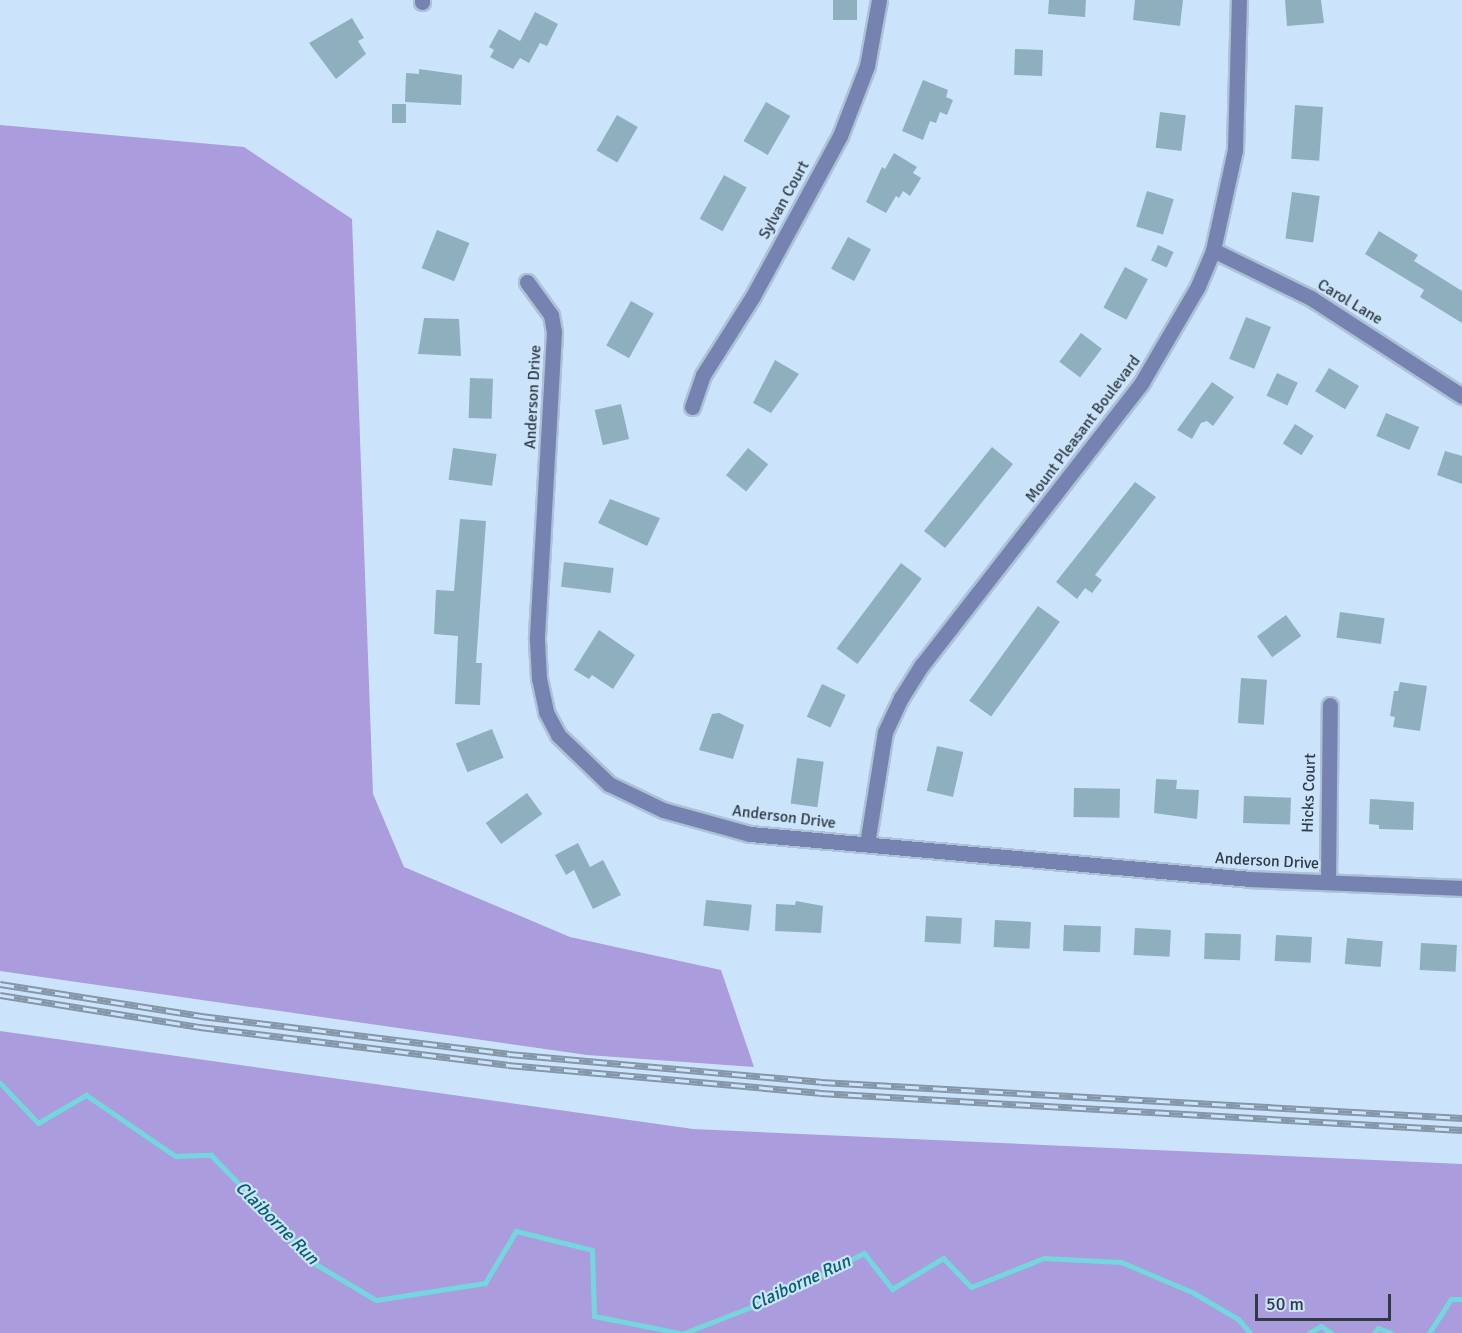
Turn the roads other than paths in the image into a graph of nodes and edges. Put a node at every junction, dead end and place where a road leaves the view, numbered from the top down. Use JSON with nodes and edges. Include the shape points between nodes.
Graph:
{"nodes":[{"id":1,"x":879,"y":0,"type":"edge"},
{"id":2,"x":1239,"y":0,"type":"edge"},
{"id":3,"x":1213,"y":250,"type":"junction"},
{"id":4,"x":527,"y":282,"type":"dead end"},
{"id":5,"x":1462,"y":396,"type":"edge"},
{"id":6,"x":692,"y":407,"type":"dead end"},
{"id":7,"x":1330,"y":705,"type":"dead end"},
{"id":8,"x":867,"y":844,"type":"junction"},
{"id":9,"x":1328,"y":882,"type":"junction"},
{"id":10,"x":1462,"y":888,"type":"edge"}],
"edges":[{"from":1,"to":6,"type":"street","name":"Sylvan Court","via":[[867,66],[840,136],[753,296],[703,375]]},
{"from":2,"to":3,"type":"street","name":"Mount Pleasant Boulevard","via":[[1235,150]]},
{"from":3,"to":5,"type":"street","name":"Carol Lane","via":[[1311,298]]},
{"from":3,"to":8,"type":"street","name":"Mount Pleasant Boulevard","via":[[1174,333],[1142,382],[922,665],[902,698],[885,732]]},
{"from":4,"to":8,"type":"street","name":"Anderson Drive","via":[[551,315],[554,332],[537,640],[541,695],[558,735],[609,784],[663,810],[750,834]]},
{"from":7,"to":9,"type":"street","name":"Hicks Court","via":[[1325,848]]},
{"from":8,"to":9,"type":"street","name":"Anderson Drive","via":[[1250,879]]},
{"from":9,"to":10,"type":"street","name":"Anderson Drive"}]}
